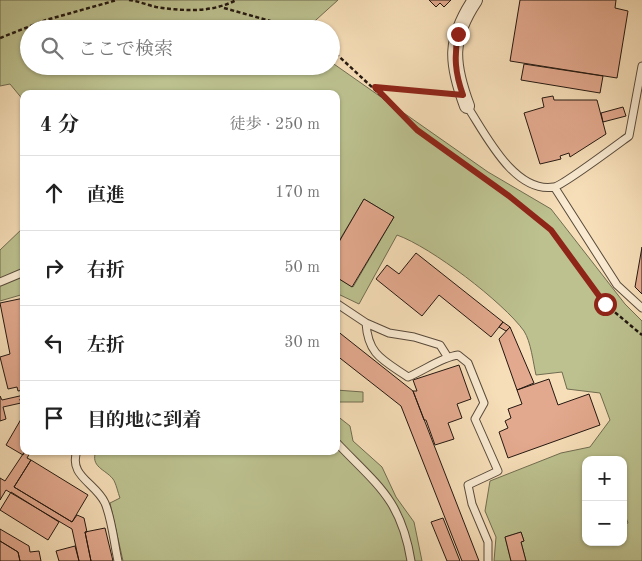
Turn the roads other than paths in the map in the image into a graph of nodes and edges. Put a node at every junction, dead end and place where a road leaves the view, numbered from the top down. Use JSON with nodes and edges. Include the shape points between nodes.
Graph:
{"nodes":[{"id":1,"x":475,"y":0,"type":"edge"},
{"id":2,"x":642,"y":66,"type":"edge"},
{"id":3,"x":465,"y":100,"type":"joint"},
{"id":4,"x":555,"y":188,"type":"junction"},
{"id":5,"x":20,"y":274,"type":"edge"},
{"id":6,"x":0,"y":282,"type":"edge"},
{"id":7,"x":340,"y":306,"type":"edge"},
{"id":8,"x":642,"y":308,"type":"edge"},
{"id":9,"x":366,"y":323,"type":"junction"},
{"id":10,"x":447,"y":356,"type":"junction"},
{"id":11,"x":340,"y":446,"type":"edge"},
{"id":12,"x":76,"y":455,"type":"edge"},
{"id":13,"x":118,"y":561,"type":"edge"},
{"id":14,"x":411,"y":561,"type":"edge"},
{"id":15,"x":488,"y":561,"type":"edge"}],
"edges":[{"from":1,"to":3,"type":"street","via":[[464,17],[455,55],[455,74]]},
{"from":2,"to":4,"type":"lane","via":[[630,136]]},
{"from":3,"to":4,"type":"lane","via":[[514,174],[528,183]]},
{"from":4,"to":8,"type":"lane","via":[[617,285]]},
{"from":5,"to":6,"type":"lane"},
{"from":7,"to":9,"type":"lane"},
{"from":9,"to":10,"type":"lane","via":[[389,333],[440,345]]},
{"from":9,"to":10,"type":"lane","via":[[367,341],[377,356],[408,377]]},
{"from":10,"to":15,"type":"lane","via":[[458,355],[468,363],[484,403],[475,419],[498,470],[468,485],[472,504],[488,542]]},
{"from":11,"to":14,"type":"lane","via":[[392,502],[407,536]]},
{"from":12,"to":13,"type":"lane","via":[[75,468],[97,490],[105,504]]}]}
